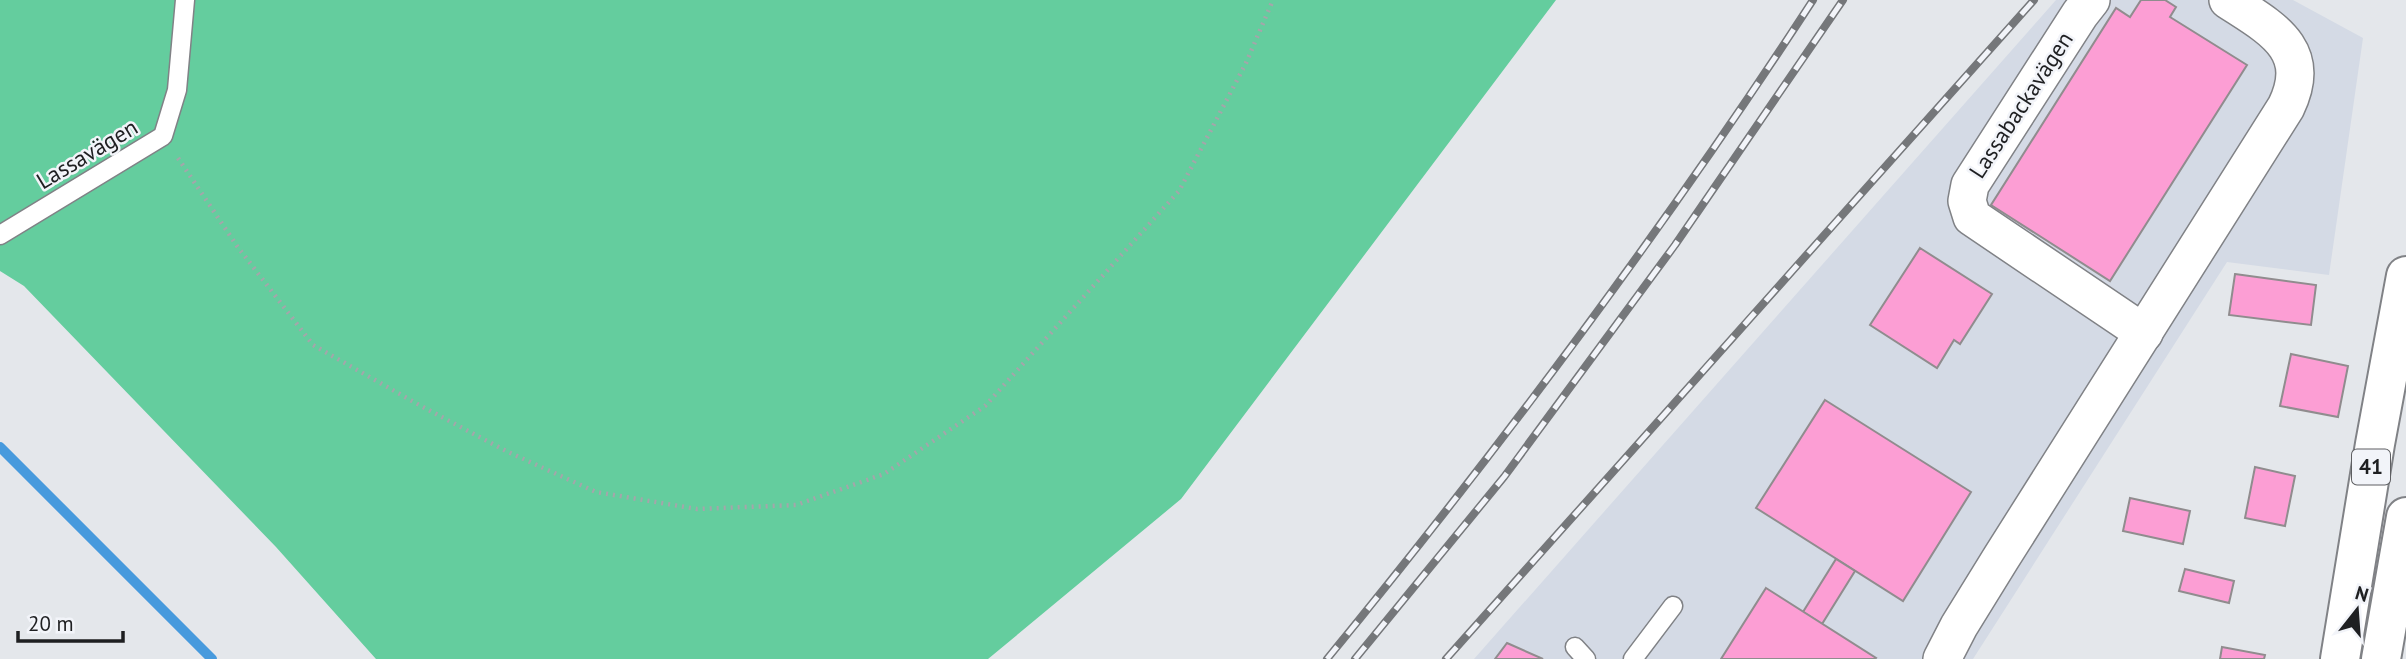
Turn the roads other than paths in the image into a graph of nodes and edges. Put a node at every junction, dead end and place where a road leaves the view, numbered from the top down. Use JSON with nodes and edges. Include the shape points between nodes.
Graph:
{"nodes":[{"id":1,"x":185,"y":0,"type":"edge"},
{"id":2,"x":2091,"y":0,"type":"edge"},
{"id":3,"x":2228,"y":0,"type":"edge"},
{"id":4,"x":0,"y":235,"type":"edge"},
{"id":5,"x":2406,"y":275,"type":"edge"},
{"id":6,"x":2144,"y":333,"type":"junction"},
{"id":7,"x":2406,"y":517,"type":"edge"},
{"id":8,"x":1673,"y":606,"type":"dead end"},
{"id":9,"x":1633,"y":659,"type":"edge"},
{"id":10,"x":1942,"y":659,"type":"edge"},
{"id":11,"x":2340,"y":659,"type":"edge"},
{"id":12,"x":2381,"y":659,"type":"edge"}],
"edges":[{"from":1,"to":4,"type":"lane","name":"Lassavägen","via":[[177,90],[163,136]]},
{"from":2,"to":6,"type":"street","name":"Lassabackavägen","via":[[1969,185],[1967,201],[1972,217]]},
{"from":3,"to":6,"type":"street","via":[[2275,31],[2294,61],[2294,90]]},
{"from":5,"to":11,"type":"main road","number":"41"},
{"from":6,"to":10,"type":"street"},
{"from":7,"to":12,"type":"main road"},
{"from":8,"to":9,"type":"lane"}]}
